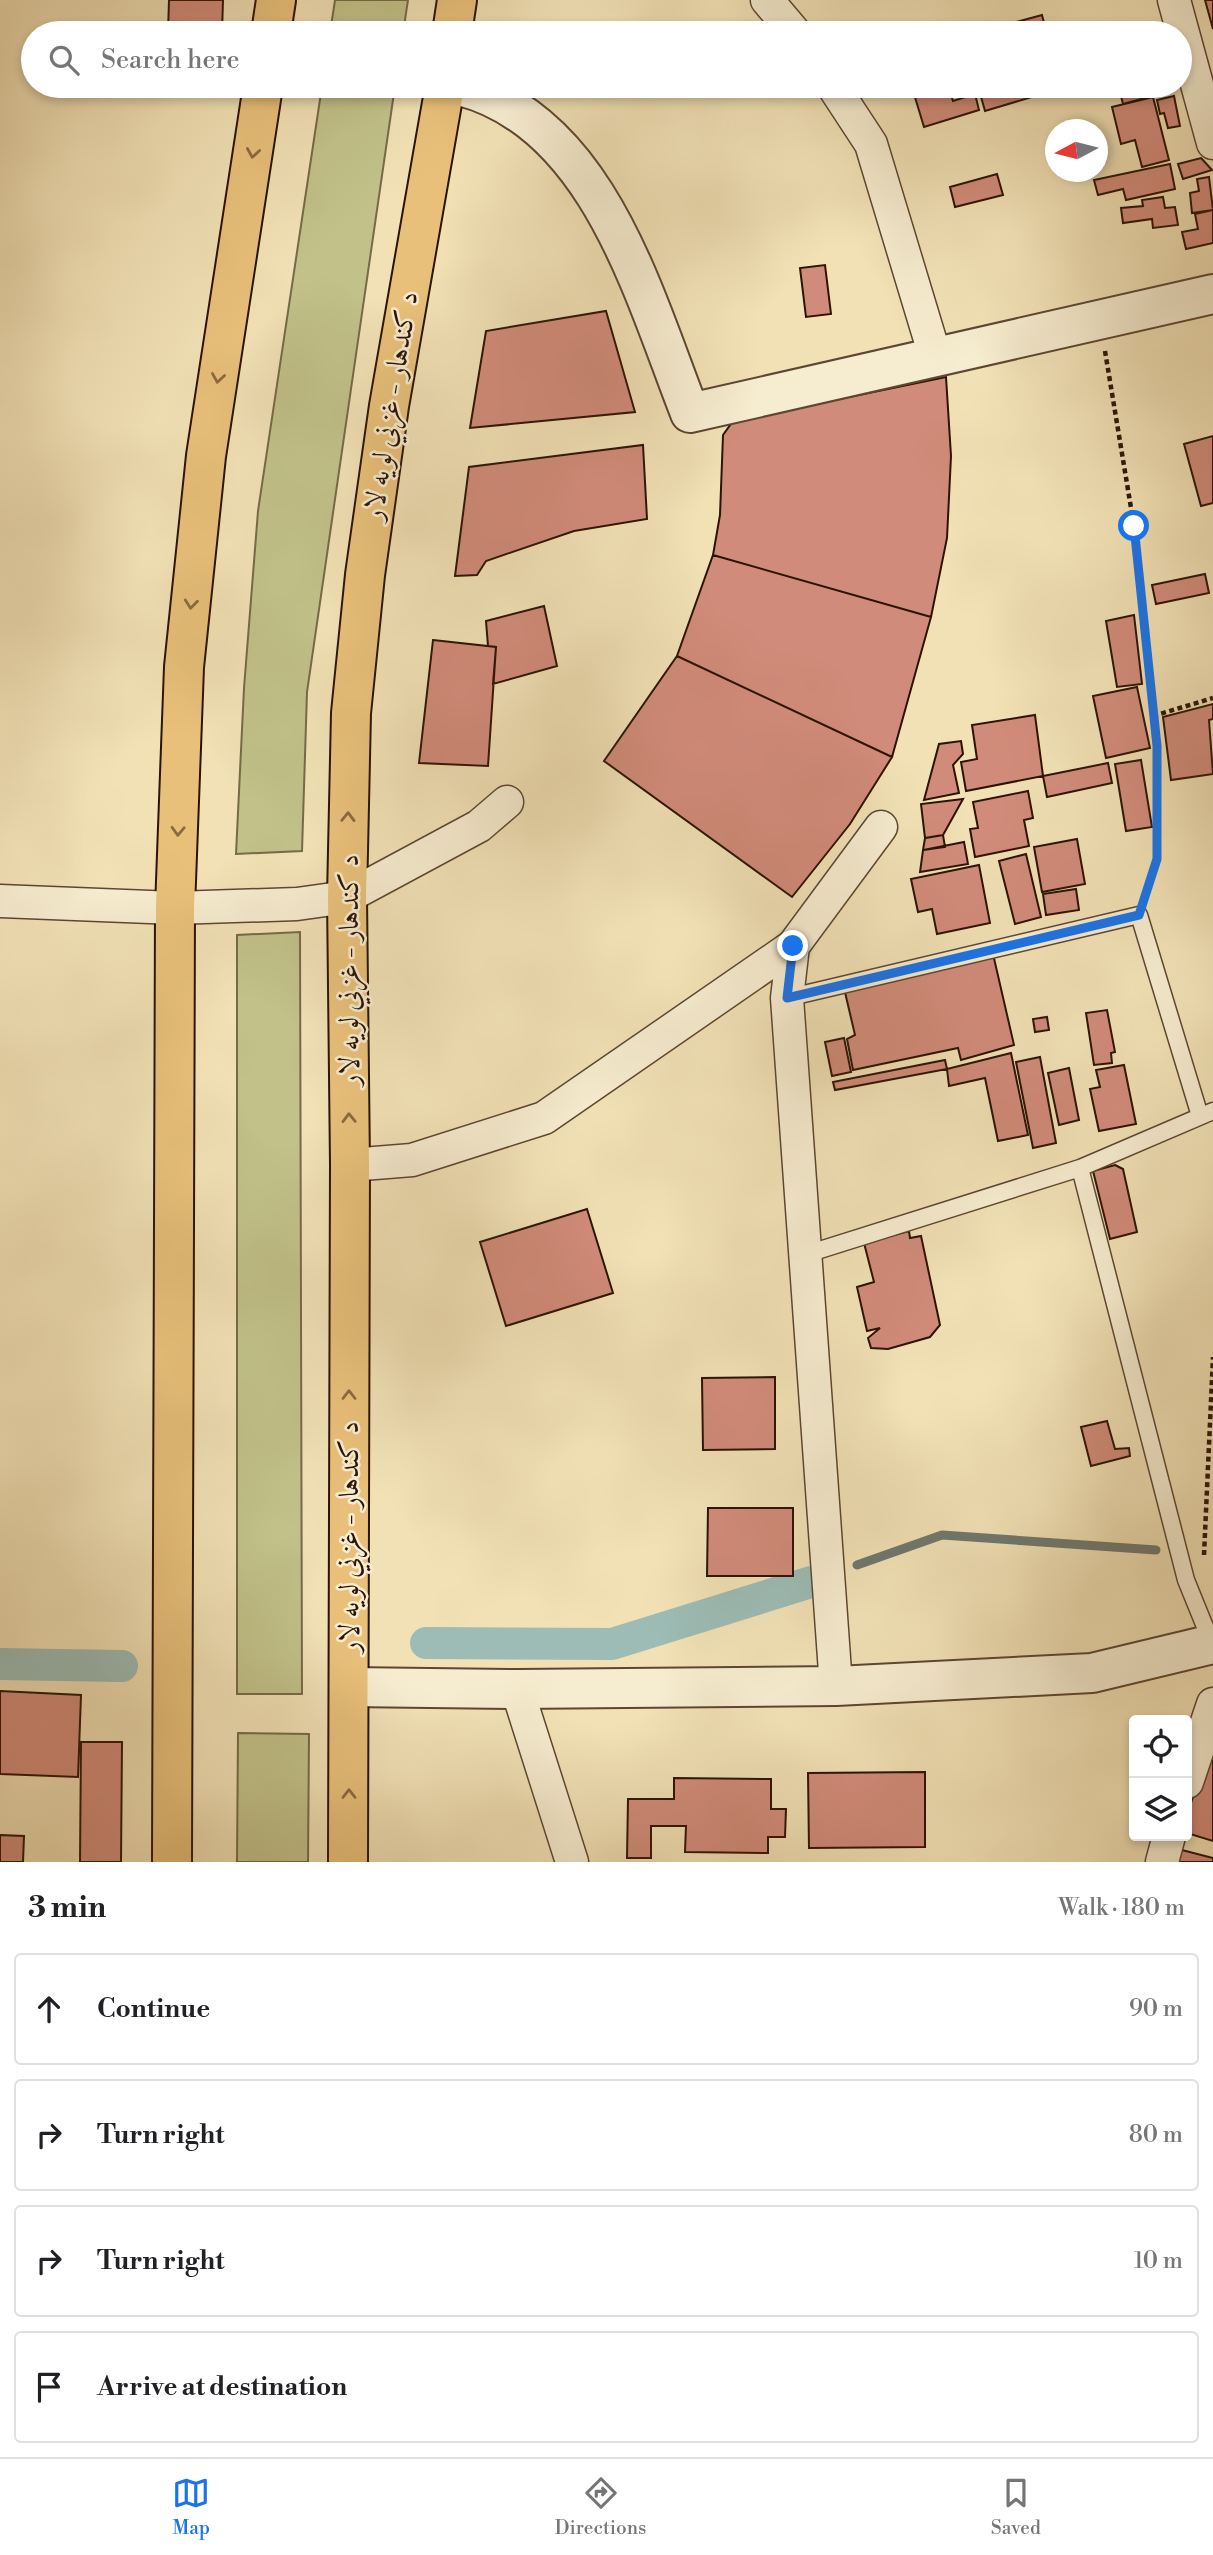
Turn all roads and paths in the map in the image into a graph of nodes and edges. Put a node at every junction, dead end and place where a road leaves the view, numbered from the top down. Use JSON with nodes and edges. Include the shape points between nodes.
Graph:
{"nodes":[{"id":1,"x":276,"y":0,"type":"edge"},
{"id":2,"x":457,"y":0,"type":"edge"},
{"id":3,"x":766,"y":0,"type":"edge"},
{"id":4,"x":1174,"y":0,"type":"edge"},
{"id":5,"x":273,"y":21,"type":"edge"},
{"id":6,"x":454,"y":21,"type":"edge"},
{"id":7,"x":784,"y":21,"type":"edge"},
{"id":8,"x":1180,"y":21,"type":"edge"},
{"id":9,"x":1192,"y":66,"type":"edge"},
{"id":10,"x":261,"y":98,"type":"edge"},
{"id":11,"x":442,"y":98,"type":"edge"},
{"id":12,"x":495,"y":98,"type":"edge"},
{"id":13,"x":841,"y":98,"type":"edge"},
{"id":14,"x":1213,"y":143,"type":"edge"},
{"id":15,"x":1213,"y":294,"type":"edge"},
{"id":16,"x":1100,"y":319,"type":"junction"},
{"id":17,"x":935,"y":356,"type":"junction"},
{"id":18,"x":1213,"y":698,"type":"edge"},
{"id":19,"x":1153,"y":716,"type":"junction"},
{"id":20,"x":507,"y":802,"type":"dead end"},
{"id":21,"x":881,"y":827,"type":"dead end"},
{"id":22,"x":347,"y":897,"type":"junction"},
{"id":23,"x":0,"y":901,"type":"edge"},
{"id":24,"x":175,"y":908,"type":"junction"},
{"id":25,"x":1139,"y":915,"type":"junction"},
{"id":26,"x":793,"y":946,"type":"junction"},
{"id":27,"x":787,"y":998,"type":"junction"},
{"id":28,"x":1206,"y":1114,"type":"edge"},
{"id":29,"x":350,"y":1165,"type":"junction"},
{"id":30,"x":1080,"y":1168,"type":"junction"},
{"id":31,"x":807,"y":1254,"type":"junction"},
{"id":32,"x":1213,"y":1357,"type":"edge"},
{"id":33,"x":1192,"y":1596,"type":"junction"},
{"id":34,"x":1213,"y":1644,"type":"edge"},
{"id":35,"x":1213,"y":1651,"type":"edge"},
{"id":36,"x":836,"y":1686,"type":"junction"},
{"id":37,"x":349,"y":1687,"type":"junction"},
{"id":38,"x":517,"y":1689,"type":"junction"},
{"id":39,"x":1213,"y":1704,"type":"edge"},
{"id":40,"x":1188,"y":1778,"type":"edge"},
{"id":41,"x":1168,"y":1841,"type":"edge"},
{"id":42,"x":172,"y":1862,"type":"edge"},
{"id":43,"x":348,"y":1862,"type":"edge"},
{"id":44,"x":572,"y":1862,"type":"edge"},
{"id":45,"x":1162,"y":1862,"type":"edge"}],
"edges":[{"from":1,"to":5,"type":"highway"},
{"from":2,"to":6,"type":"highway"},
{"from":3,"to":7,"type":"street"},
{"from":4,"to":8,"type":"street"},
{"from":9,"to":14,"type":"street"},
{"from":10,"to":24,"type":"highway","one_way":true,"via":[[206,456],[188,628]]},
{"from":22,"to":11,"type":"highway","name":"د کندهار - غزني لويه لار","one_way":true,"via":[[351,713],[365,575]]},
{"from":12,"to":17,"type":"street","via":[[522,112],[558,144],[618,235],[690,412]]},
{"from":13,"to":17,"type":"street","via":[[871,144]]},
{"from":15,"to":16,"type":"street"},
{"from":16,"to":17,"type":"street"},
{"from":16,"to":19,"type":"path","via":[[1134,526]]},
{"from":18,"to":19,"type":"path"},
{"from":19,"to":25,"type":"path","via":[[1157,859]]},
{"from":20,"to":22,"type":"street","via":[[479,826]]},
{"from":21,"to":26,"type":"street"},
{"from":22,"to":24,"type":"street","via":[[298,904]]},
{"from":29,"to":22,"type":"highway","name":"د کندهار - غزني لويه لار","one_way":true},
{"from":23,"to":24,"type":"street"},
{"from":24,"to":42,"type":"highway"},
{"from":25,"to":27,"type":"lane"},
{"from":25,"to":28,"type":"lane"},
{"from":26,"to":27,"type":"street"},
{"from":26,"to":29,"type":"street","via":[[544,1118],[412,1160]]},
{"from":27,"to":31,"type":"street"},
{"from":28,"to":30,"type":"lane"},
{"from":37,"to":29,"type":"highway","name":"د کندهار - غزني لويه لار","one_way":true},
{"from":30,"to":31,"type":"lane"},
{"from":30,"to":33,"type":"lane"},
{"from":31,"to":36,"type":"street"},
{"from":32,"to":33,"type":"path","via":[[1205,1551]]},
{"from":33,"to":34,"type":"lane"},
{"from":34,"to":35,"type":"street"},
{"from":34,"to":36,"type":"street","via":[[1092,1673]]},
{"from":36,"to":38,"type":"street"},
{"from":37,"to":38,"type":"street"},
{"from":43,"to":37,"type":"highway","name":"د کندهار - غزني لويه لار","one_way":true},
{"from":38,"to":44,"type":"street"},
{"from":39,"to":40,"type":"street"},
{"from":41,"to":45,"type":"street"}]}
